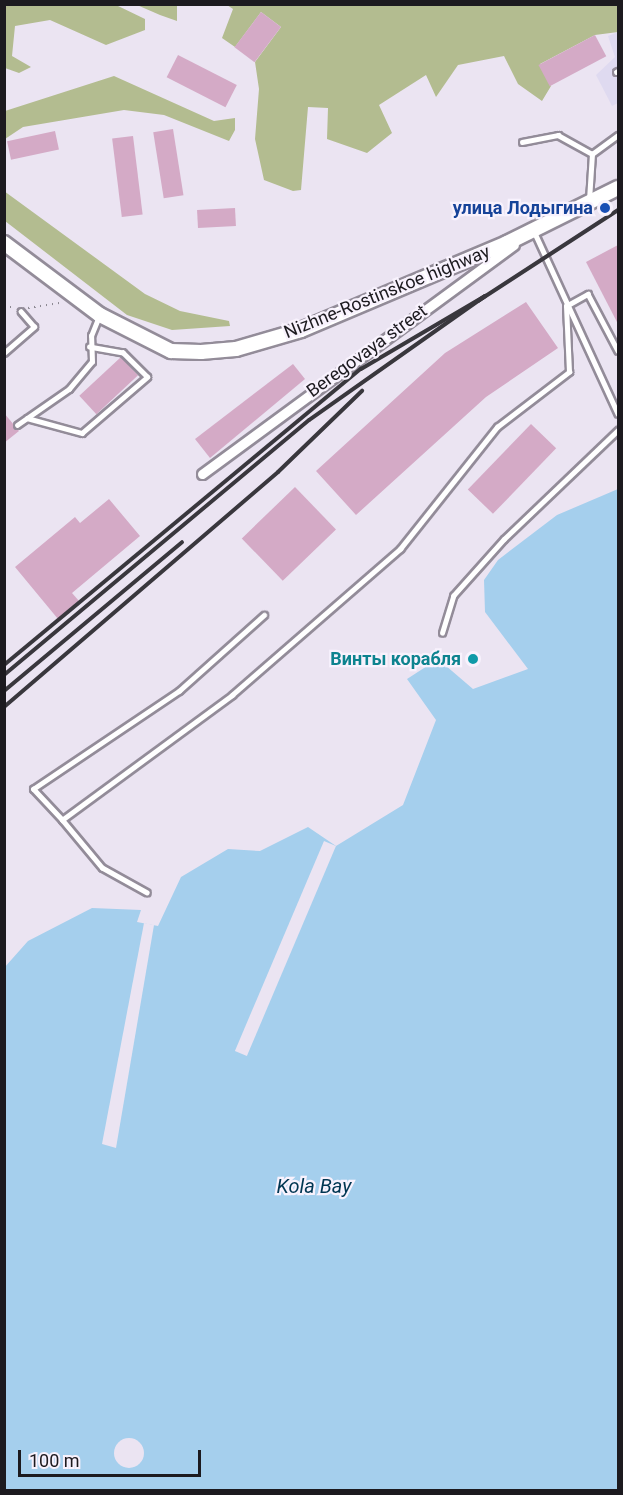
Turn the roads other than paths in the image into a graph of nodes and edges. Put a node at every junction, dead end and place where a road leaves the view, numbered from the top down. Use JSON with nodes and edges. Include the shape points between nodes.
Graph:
{"nodes":[{"id":1,"x":618,"y":135,"type":"edge"},
{"id":2,"x":522,"y":142,"type":"dead end"},
{"id":3,"x":592,"y":154,"type":"junction"},
{"id":4,"x":618,"y":188,"type":"edge"},
{"id":5,"x":589,"y":203,"type":"junction"},
{"id":6,"x":533,"y":230,"type":"junction"},
{"id":7,"x":4,"y":243,"type":"edge"},
{"id":8,"x":566,"y":306,"type":"junction"},
{"id":9,"x":21,"y":312,"type":"dead end"},
{"id":10,"x":100,"y":315,"type":"junction"},
{"id":11,"x":90,"y":346,"type":"junction"},
{"id":12,"x":618,"y":351,"type":"edge"},
{"id":13,"x":4,"y":354,"type":"edge"},
{"id":14,"x":618,"y":414,"type":"edge"},
{"id":15,"x":27,"y":418,"type":"junction"},
{"id":16,"x":16,"y":425,"type":"dead end"},
{"id":17,"x":618,"y":430,"type":"edge"},
{"id":18,"x":202,"y":474,"type":"dead end"},
{"id":19,"x":264,"y":615,"type":"dead end"},
{"id":20,"x":442,"y":633,"type":"dead end"},
{"id":21,"x":62,"y":820,"type":"junction"},
{"id":22,"x":147,"y":893,"type":"dead end"}],
"edges":[{"from":1,"to":3,"type":"lane"},
{"from":2,"to":3,"type":"lane","via":[[558,135]]},
{"from":3,"to":5,"type":"lane"},
{"from":4,"to":5,"type":"street","name":"Nizhne-Rostinskoe highway"},
{"from":5,"to":6,"type":"street","name":"Nizhne-Rostinskoe highway"},
{"from":6,"to":8,"type":"lane"},
{"from":6,"to":10,"type":"street","name":"Nizhne-Rostinskoe highway","via":[[301,330],[236,349],[171,351]]},
{"from":6,"to":18,"type":"street","name":"Beregovaya street"},
{"from":7,"to":10,"type":"street","name":"Nizhne-Rostinskoe highway","via":[[76,301]]},
{"from":8,"to":12,"type":"lane","via":[[588,294]]},
{"from":8,"to":14,"type":"lane"},
{"from":8,"to":21,"type":"lane","via":[[569,372],[497,427],[400,549],[232,695]]},
{"from":9,"to":13,"type":"lane","via":[[34,327]]},
{"from":10,"to":11,"type":"lane"},
{"from":11,"to":15,"type":"lane","via":[[92,362],[69,389]]},
{"from":11,"to":15,"type":"lane","via":[[123,353],[147,377],[82,434]]},
{"from":15,"to":16,"type":"lane"},
{"from":17,"to":20,"type":"lane","via":[[504,538],[453,596]]},
{"from":19,"to":21,"type":"lane","via":[[179,691],[33,789]]},
{"from":21,"to":22,"type":"lane","via":[[102,868]]}]}
